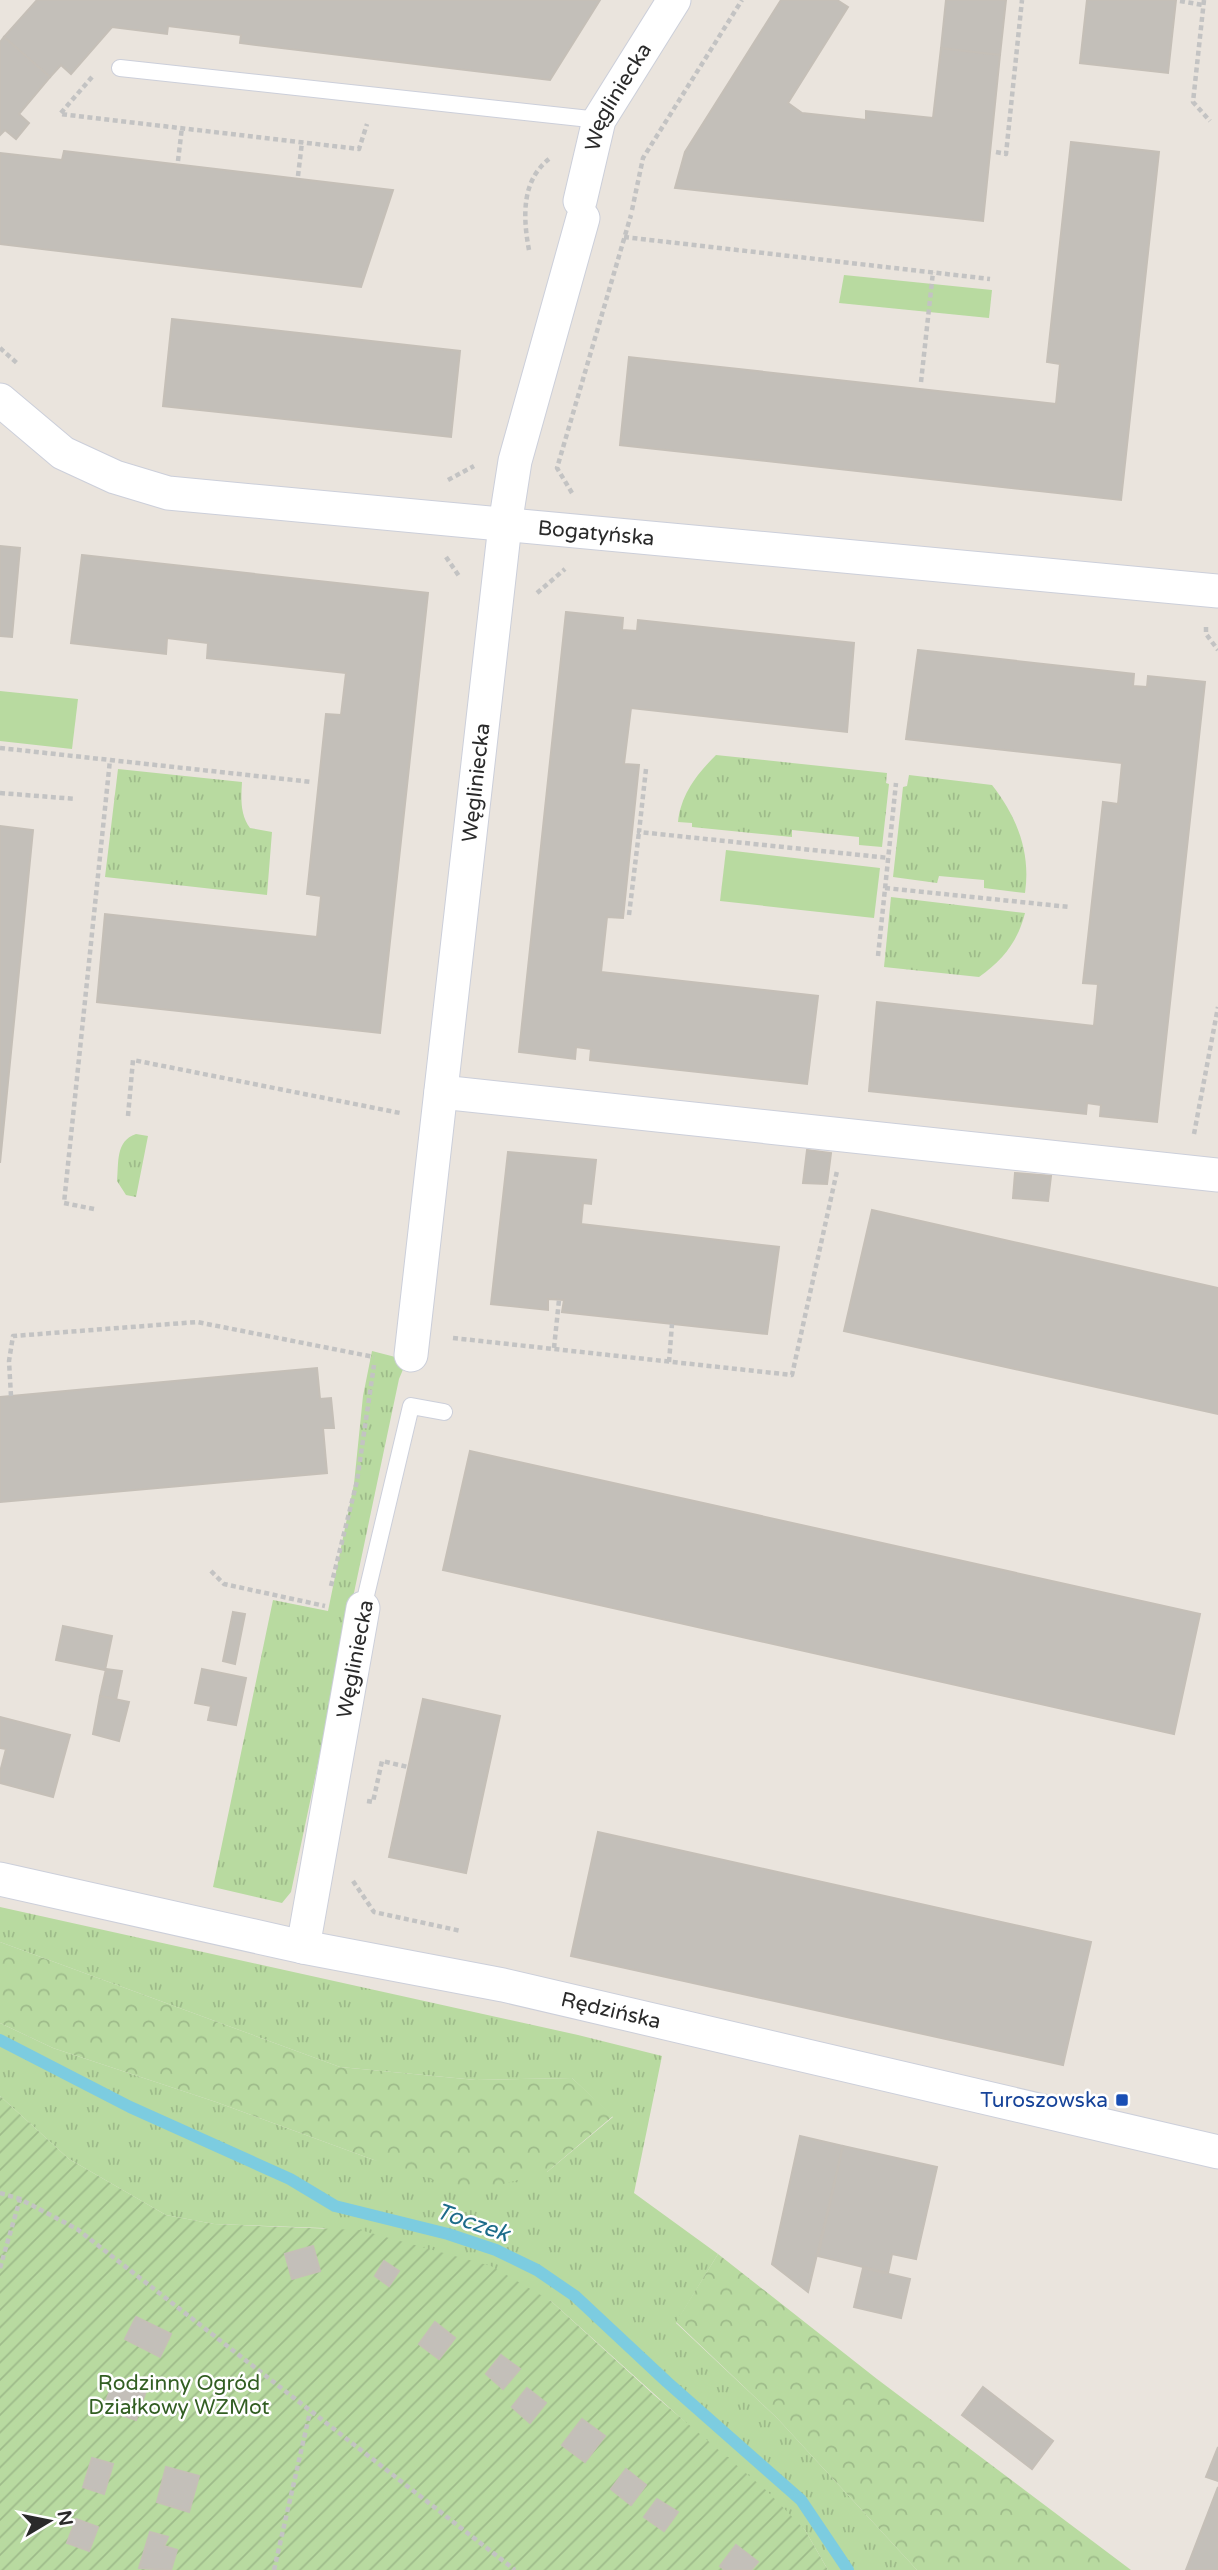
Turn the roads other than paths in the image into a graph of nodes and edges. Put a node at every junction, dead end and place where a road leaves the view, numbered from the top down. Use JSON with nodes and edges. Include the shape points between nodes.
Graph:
{"nodes":[{"id":1,"x":674,"y":0,"type":"edge"},
{"id":2,"x":120,"y":68,"type":"dead end"},
{"id":3,"x":599,"y":120,"type":"junction"},
{"id":4,"x":0,"y":400,"type":"edge"},
{"id":5,"x":505,"y":525,"type":"junction"},
{"id":6,"x":1218,"y":591,"type":"edge"},
{"id":7,"x":441,"y":1092,"type":"junction"},
{"id":8,"x":1202,"y":1173,"type":"edge"},
{"id":9,"x":395,"y":1351,"type":"road end"},
{"id":10,"x":444,"y":1412,"type":"dead end"},
{"id":11,"x":363,"y":1608,"type":"joint"},
{"id":12,"x":0,"y":1879,"type":"edge"},
{"id":13,"x":303,"y":1947,"type":"junction"},
{"id":14,"x":1218,"y":2152,"type":"edge"}],
"edges":[{"from":1,"to":3,"type":"street","name":"Węgliniecka"},
{"from":2,"to":3,"type":"lane"},
{"from":3,"to":5,"type":"street","name":"Węgliniecka","via":[[581,210],[515,461]]},
{"from":4,"to":5,"type":"street","name":"Bogatyńska","via":[[63,453],[115,477],[168,493]]},
{"from":5,"to":6,"type":"street","name":"Bogatyńska"},
{"from":5,"to":7,"type":"street","name":"Węgliniecka"},
{"from":7,"to":8,"type":"street"},
{"from":7,"to":9,"type":"street","name":"Węgliniecka"},
{"from":10,"to":11,"type":"lane","name":"Węgliniecka","via":[[411,1406]]},
{"from":11,"to":13,"type":"street","name":"Węgliniecka"},
{"from":12,"to":13,"type":"street","name":"Rędzińska"},
{"from":13,"to":14,"type":"street","name":"Rędzińska","via":[[503,1985]]}]}
